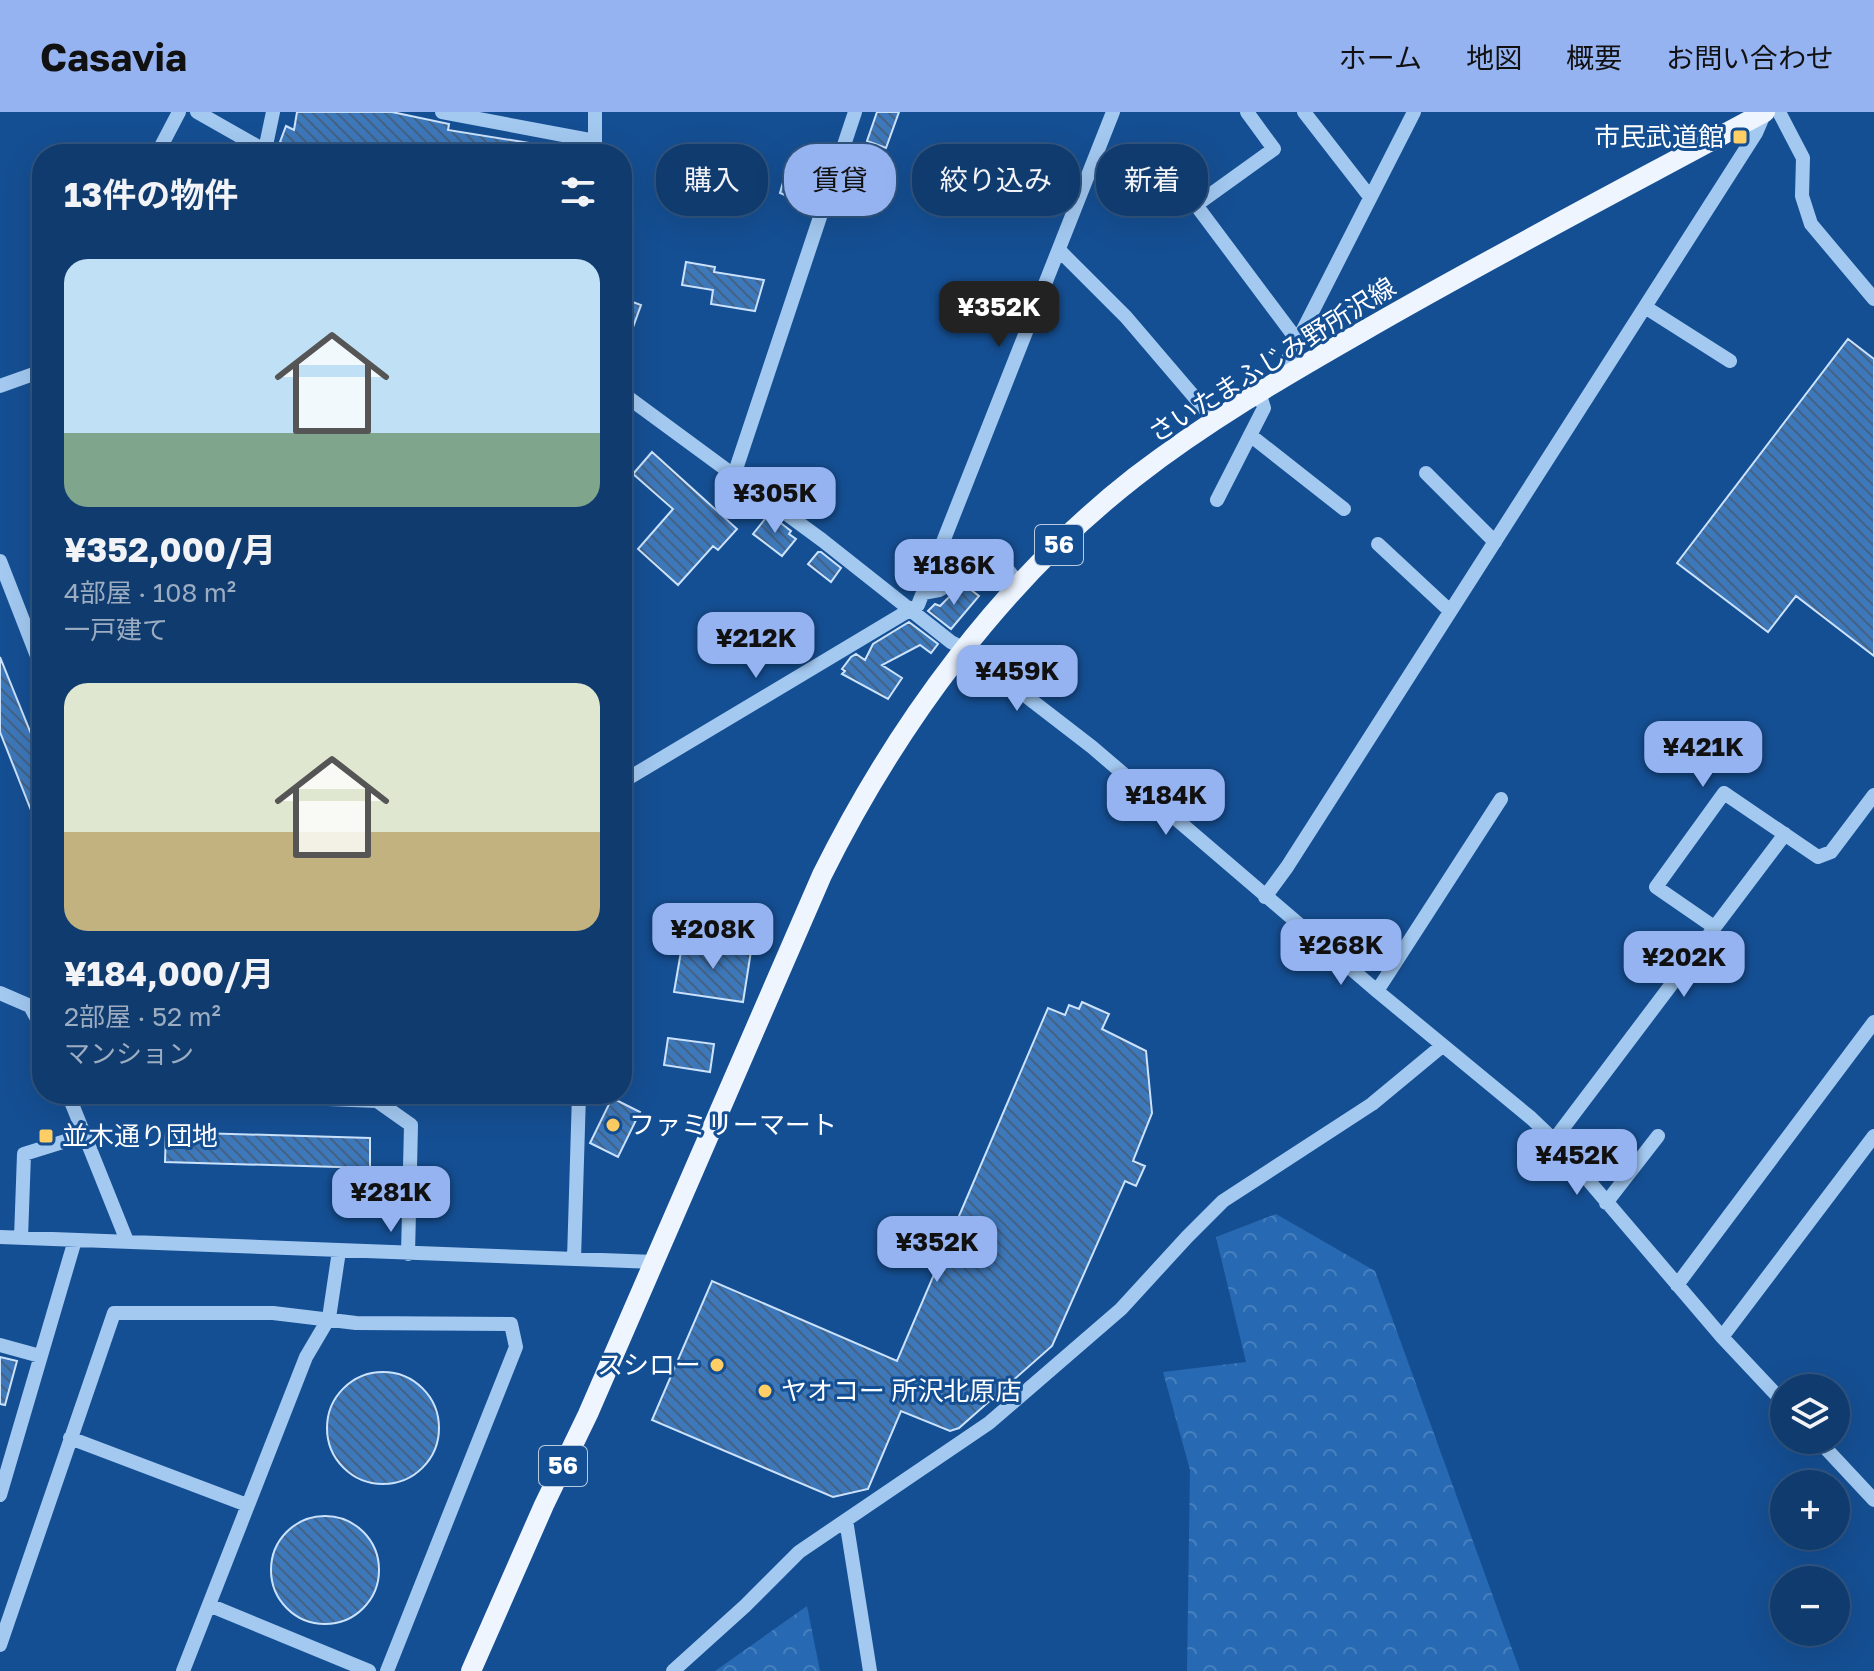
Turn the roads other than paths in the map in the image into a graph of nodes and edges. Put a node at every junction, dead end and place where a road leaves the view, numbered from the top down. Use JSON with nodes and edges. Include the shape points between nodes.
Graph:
{"nodes":[{"id":1,"x":179,"y":112,"type":"edge"},
{"id":2,"x":197,"y":112,"type":"edge"},
{"id":3,"x":273,"y":112,"type":"edge"},
{"id":4,"x":442,"y":112,"type":"edge"},
{"id":5,"x":595,"y":112,"type":"edge"},
{"id":6,"x":855,"y":112,"type":"edge"},
{"id":7,"x":1113,"y":112,"type":"edge"},
{"id":8,"x":1247,"y":112,"type":"edge"},
{"id":9,"x":1304,"y":112,"type":"edge"},
{"id":10,"x":1414,"y":112,"type":"edge"},
{"id":11,"x":1779,"y":112,"type":"edge"},
{"id":12,"x":1757,"y":114,"type":"edge"},
{"id":13,"x":162,"y":144,"type":"edge"},
{"id":14,"x":254,"y":144,"type":"edge"},
{"id":15,"x":269,"y":144,"type":"edge"},
{"id":16,"x":582,"y":144,"type":"edge"},
{"id":17,"x":595,"y":144,"type":"edge"},
{"id":18,"x":1370,"y":197,"type":"junction"},
{"id":19,"x":1059,"y":250,"type":"junction"},
{"id":20,"x":1874,"y":299,"type":"edge"},
{"id":21,"x":1645,"y":307,"type":"junction"},
{"id":22,"x":1297,"y":340,"type":"junction"},
{"id":23,"x":1730,"y":361,"type":"dead end"},
{"id":24,"x":32,"y":375,"type":"edge"},
{"id":25,"x":1277,"y":381,"type":"junction"},
{"id":26,"x":0,"y":386,"type":"edge"},
{"id":27,"x":1259,"y":392,"type":"junction"},
{"id":28,"x":632,"y":400,"type":"edge"},
{"id":29,"x":1214,"y":420,"type":"junction"},
{"id":30,"x":1250,"y":435,"type":"junction"},
{"id":31,"x":1426,"y":473,"type":"dead end"},
{"id":32,"x":734,"y":475,"type":"junction"},
{"id":33,"x":1217,"y":500,"type":"dead end"},
{"id":34,"x":1344,"y":509,"type":"dead end"},
{"id":35,"x":1495,"y":542,"type":"junction"},
{"id":36,"x":1378,"y":544,"type":"dead end"},
{"id":37,"x":0,"y":561,"type":"edge"},
{"id":38,"x":1019,"y":584,"type":"junction"},
{"id":39,"x":923,"y":593,"type":"junction"},
{"id":40,"x":910,"y":609,"type":"junction"},
{"id":41,"x":1450,"y":611,"type":"junction"},
{"id":42,"x":32,"y":643,"type":"edge"},
{"id":43,"x":965,"y":649,"type":"junction"},
{"id":44,"x":632,"y":776,"type":"edge"},
{"id":45,"x":1874,"y":795,"type":"edge"},
{"id":46,"x":1501,"y":799,"type":"dead end"},
{"id":47,"x":1785,"y":834,"type":"junction"},
{"id":48,"x":1265,"y":897,"type":"junction"},
{"id":49,"x":1714,"y":927,"type":"junction"},
{"id":50,"x":1377,"y":991,"type":"junction"},
{"id":51,"x":0,"y":993,"type":"edge"},
{"id":52,"x":32,"y":1010,"type":"edge"},
{"id":53,"x":1874,"y":1022,"type":"edge"},
{"id":54,"x":1442,"y":1046,"type":"junction"},
{"id":55,"x":72,"y":1104,"type":"edge"},
{"id":56,"x":381,"y":1104,"type":"edge"},
{"id":57,"x":579,"y":1104,"type":"edge"},
{"id":58,"x":85,"y":1135,"type":"junction"},
{"id":59,"x":1658,"y":1136,"type":"dead end"},
{"id":60,"x":1874,"y":1136,"type":"edge"},
{"id":61,"x":1554,"y":1140,"type":"junction"},
{"id":62,"x":1606,"y":1203,"type":"junction"},
{"id":63,"x":0,"y":1237,"type":"edge"},
{"id":64,"x":21,"y":1238,"type":"junction"},
{"id":65,"x":75,"y":1240,"type":"junction"},
{"id":66,"x":127,"y":1241,"type":"junction"},
{"id":67,"x":339,"y":1251,"type":"junction"},
{"id":68,"x":408,"y":1254,"type":"junction"},
{"id":69,"x":574,"y":1259,"type":"junction"},
{"id":70,"x":655,"y":1262,"type":"junction"},
{"id":71,"x":1677,"y":1285,"type":"junction"},
{"id":72,"x":329,"y":1318,"type":"junction"},
{"id":73,"x":1722,"y":1337,"type":"junction"},
{"id":74,"x":0,"y":1345,"type":"edge"},
{"id":75,"x":40,"y":1356,"type":"junction"},
{"id":76,"x":1770,"y":1388,"type":"edge"},
{"id":77,"x":70,"y":1438,"type":"junction"},
{"id":78,"x":1831,"y":1454,"type":"edge"},
{"id":79,"x":5,"y":1458,"type":"edge"},
{"id":80,"x":0,"y":1495,"type":"edge"},
{"id":81,"x":1874,"y":1500,"type":"edge"},
{"id":82,"x":247,"y":1505,"type":"junction"},
{"id":83,"x":846,"y":1520,"type":"junction"},
{"id":84,"x":209,"y":1605,"type":"junction"},
{"id":85,"x":0,"y":1645,"type":"edge"},
{"id":86,"x":183,"y":1671,"type":"edge"},
{"id":87,"x":369,"y":1671,"type":"edge"},
{"id":88,"x":387,"y":1671,"type":"edge"},
{"id":89,"x":471,"y":1671,"type":"edge"},
{"id":90,"x":673,"y":1671,"type":"edge"},
{"id":91,"x":870,"y":1671,"type":"edge"}],
"edges":[{"from":1,"to":13,"type":"street"},
{"from":2,"to":14,"type":"street"},
{"from":3,"to":15,"type":"street"},
{"from":4,"to":16,"type":"street"},
{"from":5,"to":17,"type":"street"},
{"from":6,"to":32,"type":"street"},
{"from":7,"to":19,"type":"street"},
{"from":8,"to":22,"type":"street","via":[[1274,149],[1196,205]]},
{"from":9,"to":18,"type":"street"},
{"from":10,"to":18,"type":"street"},
{"from":11,"to":20,"type":"street","via":[[1803,158],[1802,196],[1811,224]]},
{"from":12,"to":21,"type":"street","via":[[1756,133]]},
{"from":12,"to":25,"type":"main road","name":"さいたまふじみ野所沢線","number":"56"},
{"from":18,"to":22,"type":"street"},
{"from":19,"to":29,"type":"street","via":[[1126,317]]},
{"from":19,"to":39,"type":"street"},
{"from":21,"to":23,"type":"street"},
{"from":21,"to":35,"type":"street"},
{"from":22,"to":25,"type":"street"},
{"from":24,"to":26,"type":"street"},
{"from":25,"to":27,"type":"main road","name":"さいたまふじみ野所沢線","number":"56"},
{"from":27,"to":29,"type":"main road","name":"さいたまふじみ野所沢線","number":"56"},
{"from":27,"to":30,"type":"street","via":[[1264,408]]},
{"from":28,"to":32,"type":"street"},
{"from":29,"to":38,"type":"main road","name":"さいたまふじみ野所沢線","number":"56","via":[[1134,478]]},
{"from":30,"to":33,"type":"street"},
{"from":30,"to":34,"type":"street"},
{"from":31,"to":35,"type":"street"},
{"from":32,"to":40,"type":"street"},
{"from":35,"to":41,"type":"street"},
{"from":36,"to":41,"type":"street"},
{"from":37,"to":42,"type":"street"},
{"from":38,"to":39,"type":"street","via":[[998,558],[939,590]]},
{"from":38,"to":43,"type":"main road","name":"さいたまふじみ野所沢線","number":"56"},
{"from":39,"to":40,"type":"street"},
{"from":40,"to":43,"type":"street"},
{"from":40,"to":44,"type":"street"},
{"from":41,"to":48,"type":"street"},
{"from":43,"to":48,"type":"street","via":[[1092,747]]},
{"from":43,"to":70,"type":"main road","name":"さいたまふじみ野所沢線","number":"56","via":[[900,738],[839,840]]},
{"from":45,"to":47,"type":"street","via":[[1831,852],[1818,857]]},
{"from":46,"to":50,"type":"street"},
{"from":47,"to":49,"type":"street"},
{"from":47,"to":49,"type":"street","via":[[1724,793],[1656,887]]},
{"from":48,"to":50,"type":"street"},
{"from":49,"to":61,"type":"street"},
{"from":50,"to":54,"type":"street"},
{"from":51,"to":52,"type":"street"},
{"from":53,"to":71,"type":"street"},
{"from":54,"to":61,"type":"street"},
{"from":54,"to":83,"type":"street","via":[[1372,1104],[1223,1201],[1121,1309],[989,1423]]},
{"from":55,"to":58,"type":"street"},
{"from":56,"to":68,"type":"street","via":[[411,1125]]},
{"from":57,"to":69,"type":"street"},
{"from":58,"to":64,"type":"street","via":[[24,1154]]},
{"from":58,"to":66,"type":"street"},
{"from":59,"to":62,"type":"street"},
{"from":60,"to":73,"type":"street"},
{"from":61,"to":62,"type":"street"},
{"from":62,"to":71,"type":"street"},
{"from":63,"to":64,"type":"street"},
{"from":64,"to":65,"type":"street"},
{"from":65,"to":66,"type":"street"},
{"from":65,"to":75,"type":"street"},
{"from":66,"to":67,"type":"street"},
{"from":67,"to":68,"type":"street"},
{"from":67,"to":72,"type":"street"},
{"from":68,"to":69,"type":"street"},
{"from":69,"to":70,"type":"street"},
{"from":70,"to":89,"type":"main road","name":"さいたまふじみ野所沢線","number":"56"},
{"from":71,"to":73,"type":"street"},
{"from":72,"to":77,"type":"street","via":[[114,1313]]},
{"from":72,"to":82,"type":"street","via":[[306,1357]]},
{"from":72,"to":88,"type":"street","via":[[356,1323],[511,1324],[516,1347]]},
{"from":73,"to":76,"type":"street"},
{"from":74,"to":75,"type":"street"},
{"from":75,"to":79,"type":"street"},
{"from":77,"to":82,"type":"street"},
{"from":77,"to":85,"type":"street"},
{"from":78,"to":81,"type":"street"},
{"from":79,"to":80,"type":"street"},
{"from":82,"to":84,"type":"street"},
{"from":83,"to":90,"type":"street","via":[[799,1552]]},
{"from":83,"to":91,"type":"street"},
{"from":84,"to":86,"type":"street"},
{"from":84,"to":87,"type":"street"}]}
